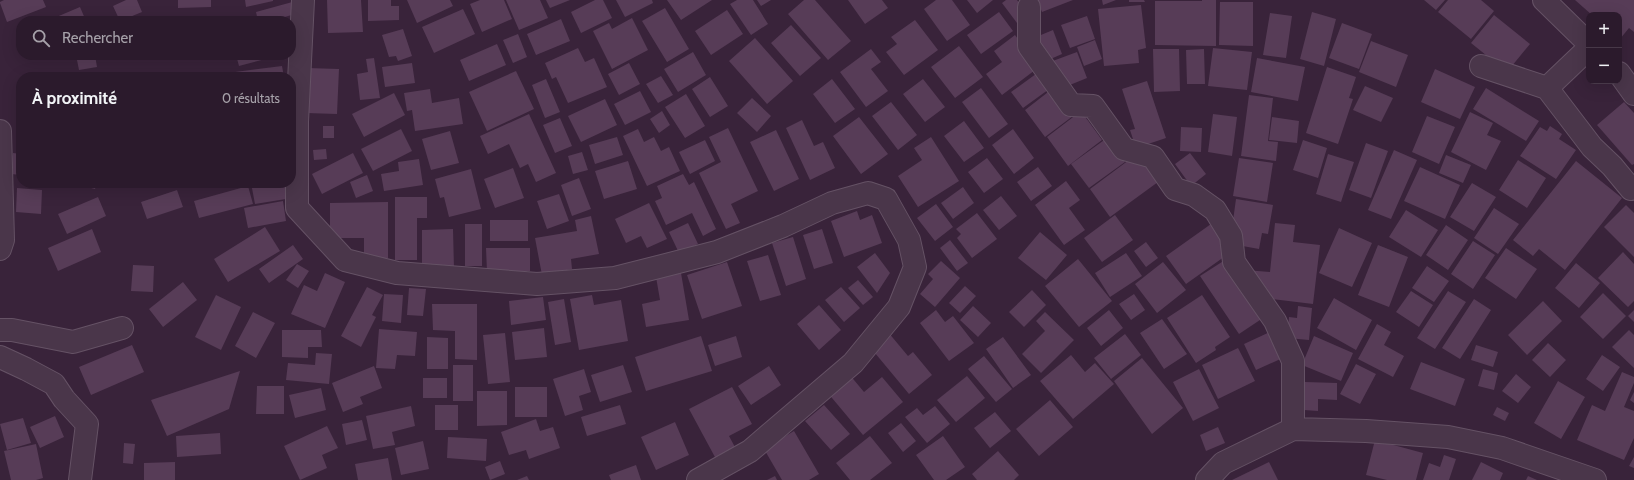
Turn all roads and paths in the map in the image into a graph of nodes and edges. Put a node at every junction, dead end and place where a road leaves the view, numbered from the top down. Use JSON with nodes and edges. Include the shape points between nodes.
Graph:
{"nodes":[{"id":1,"x":303,"y":0,"type":"edge"},
{"id":2,"x":1544,"y":0,"type":"edge"},
{"id":3,"x":1029,"y":7,"type":"dead end"},
{"id":4,"x":1586,"y":41,"type":"edge"},
{"id":5,"x":1586,"y":51,"type":"edge"},
{"id":6,"x":1481,"y":66,"type":"dead end"},
{"id":7,"x":1622,"y":77,"type":"edge"},
{"id":8,"x":1547,"y":88,"type":"junction"},
{"id":9,"x":1634,"y":94,"type":"edge"},
{"id":10,"x":0,"y":131,"type":"edge"},
{"id":11,"x":1631,"y":189,"type":"dead end"},
{"id":12,"x":0,"y":249,"type":"edge"},
{"id":13,"x":122,"y":328,"type":"dead end"},
{"id":14,"x":0,"y":330,"type":"edge"},
{"id":15,"x":0,"y":357,"type":"edge"},
{"id":16,"x":1293,"y":429,"type":"junction"},
{"id":17,"x":80,"y":480,"type":"edge"},
{"id":18,"x":698,"y":480,"type":"edge"},
{"id":19,"x":1207,"y":480,"type":"edge"},
{"id":20,"x":1595,"y":480,"type":"edge"}],
"edges":[{"from":1,"to":18,"type":"street","via":[[297,208],[345,260],[397,273],[537,284],[615,278],[717,252],[832,203],[868,193],[886,199],[909,240],[915,267],[899,307],[853,363],[750,451]]},
{"from":2,"to":4,"type":"street"},
{"from":3,"to":16,"type":"street","via":[[1029,46],[1071,106],[1093,106],[1124,149],[1153,157],[1175,189],[1194,195],[1215,210],[1231,236],[1234,262],[1275,321],[1293,361]]},
{"from":5,"to":8,"type":"street"},
{"from":6,"to":8,"type":"street"},
{"from":7,"to":9,"type":"street"},
{"from":8,"to":11,"type":"street","via":[[1592,147]]},
{"from":10,"to":12,"type":"street","via":[[3,240]]},
{"from":13,"to":14,"type":"street","via":[[73,342]]},
{"from":15,"to":17,"type":"street","via":[[54,384],[87,424]]},
{"from":16,"to":19,"type":"street","via":[[1223,463]]},
{"from":16,"to":20,"type":"street","via":[[1448,437],[1502,448]]}]}
